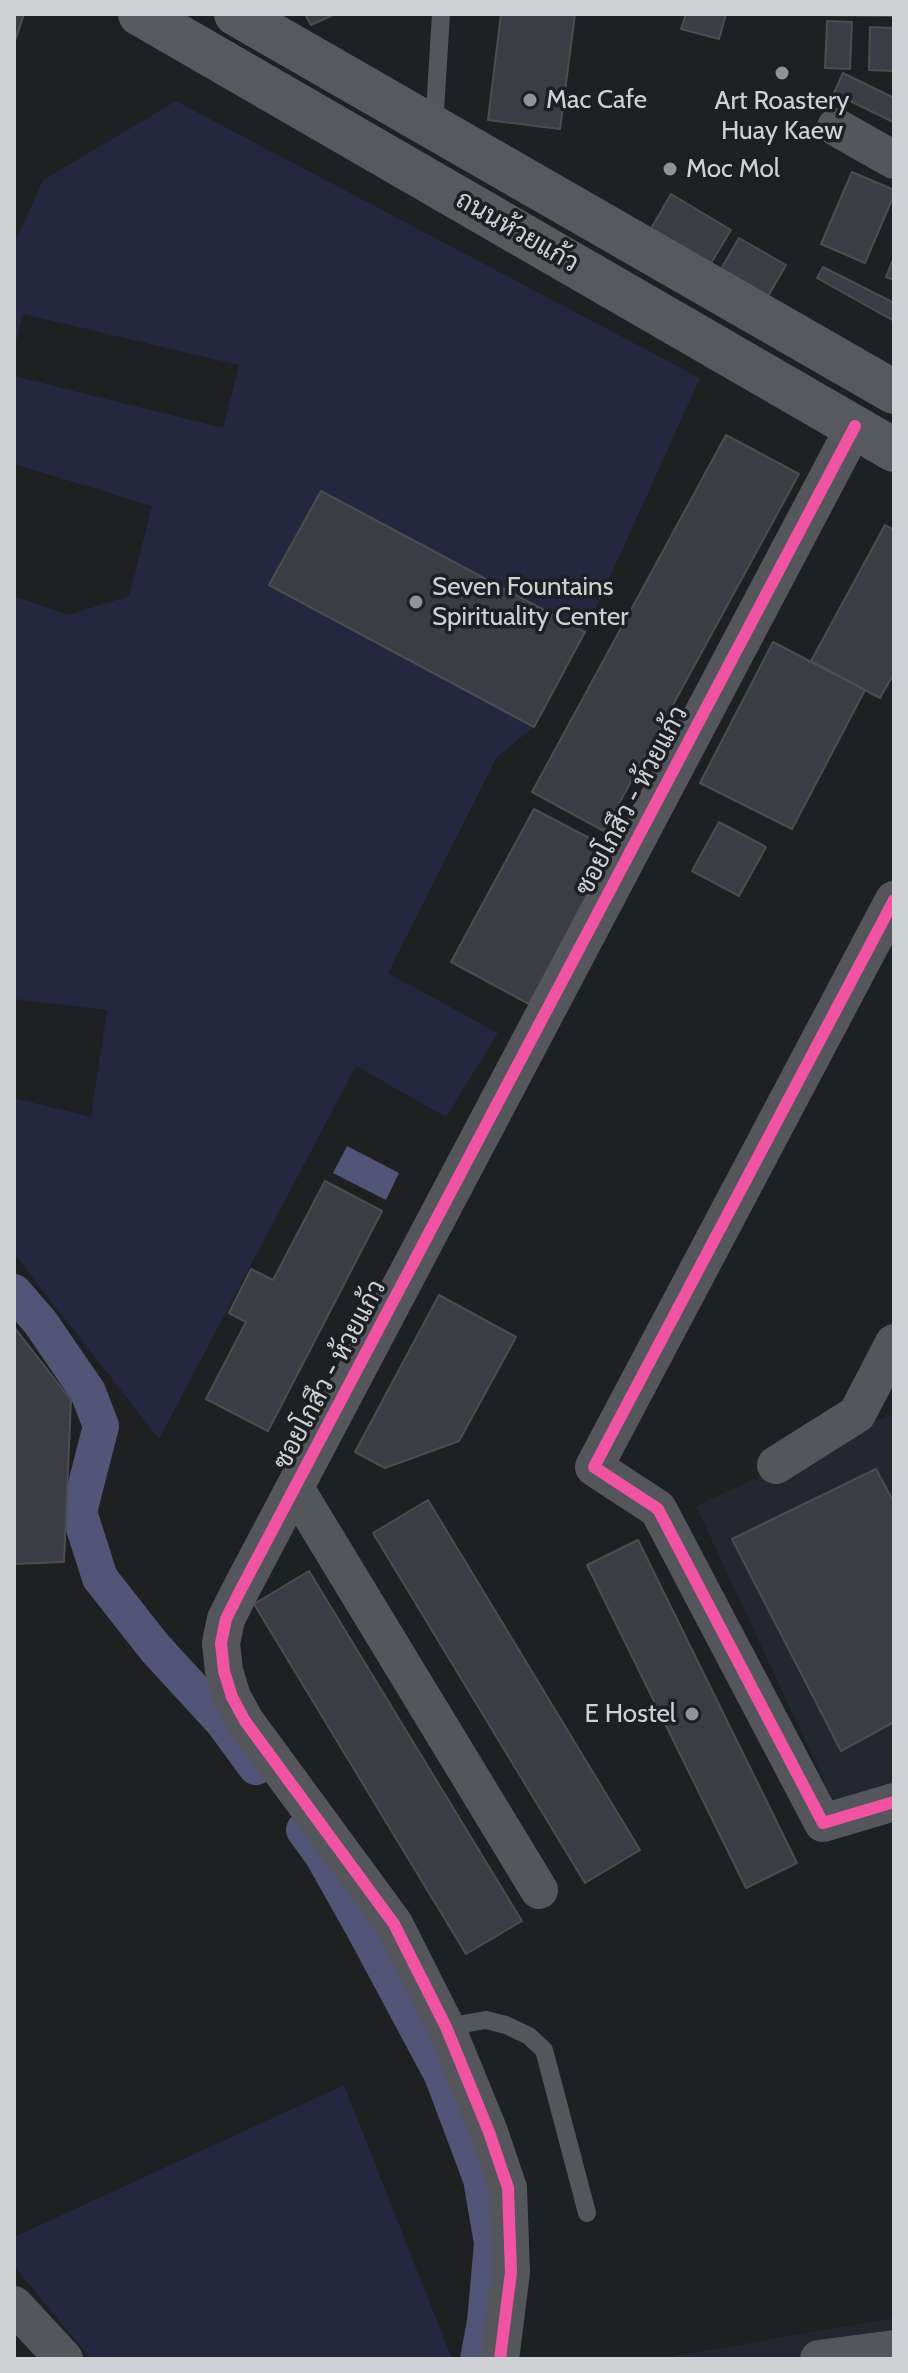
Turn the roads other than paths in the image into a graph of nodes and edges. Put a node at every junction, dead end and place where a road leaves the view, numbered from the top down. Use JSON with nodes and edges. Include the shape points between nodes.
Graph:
{"nodes":[{"id":1,"x":140,"y":14,"type":"edge"},
{"id":2,"x":441,"y":14,"type":"edge"},
{"id":3,"x":248,"y":17,"type":"edge"},
{"id":4,"x":434,"y":127,"type":"junction"},
{"id":5,"x":836,"y":127,"type":"dead end"},
{"id":6,"x":894,"y":160,"type":"edge"},
{"id":7,"x":887,"y":387,"type":"edge"},
{"id":8,"x":855,"y":426,"type":"junction"},
{"id":9,"x":894,"y":450,"type":"edge"},
{"id":10,"x":894,"y":900,"type":"edge"},
{"id":11,"x":894,"y":1343,"type":"edge"},
{"id":12,"x":776,"y":1465,"type":"dead end"},
{"id":13,"x":295,"y":1488,"type":"junction"},
{"id":14,"x":894,"y":1802,"type":"edge"},
{"id":15,"x":539,"y":1890,"type":"dead end"},
{"id":16,"x":446,"y":2027,"type":"junction"},
{"id":17,"x":587,"y":2213,"type":"dead end"},
{"id":18,"x":14,"y":2305,"type":"edge"},
{"id":19,"x":894,"y":2349,"type":"edge"},
{"id":20,"x":64,"y":2359,"type":"edge"},
{"id":21,"x":500,"y":2359,"type":"edge"},
{"id":22,"x":819,"y":2359,"type":"edge"}],
"edges":[{"from":1,"to":8,"type":"main road","name":"ถนนห้วยแก้ว"},
{"from":2,"to":4,"type":"lane"},
{"from":3,"to":4,"type":"main road","name":"ถนนห้วยแก้ว"},
{"from":4,"to":7,"type":"main road","name":"ถนนห้วยแก้ว"},
{"from":5,"to":6,"type":"street"},
{"from":7,"to":8,"type":"main road"},
{"from":8,"to":9,"type":"main road","name":"ถนนห้วยแก้ว"},
{"from":8,"to":13,"type":"street","name":"ซอยโกสึว - ห้วยแก้ว"},
{"from":10,"to":14,"type":"street","via":[[594,1467],[658,1509],[823,1823]]},
{"from":11,"to":12,"type":"street","via":[[857,1414]]},
{"from":13,"to":15,"type":"street"},
{"from":13,"to":16,"type":"street","name":"ซอยโกสึว - ห้วยแก้ว","via":[[226,1619],[221,1643],[224,1671],[245,1721],[394,1924]]},
{"from":16,"to":17,"type":"lane","via":[[486,2020],[529,2036],[544,2050]]},
{"from":16,"to":21,"type":"street","name":"ซอยโกสึว - ห้วยแก้ว","via":[[508,2188],[511,2272]]},
{"from":18,"to":20,"type":"street"},
{"from":19,"to":22,"type":"street"}]}
